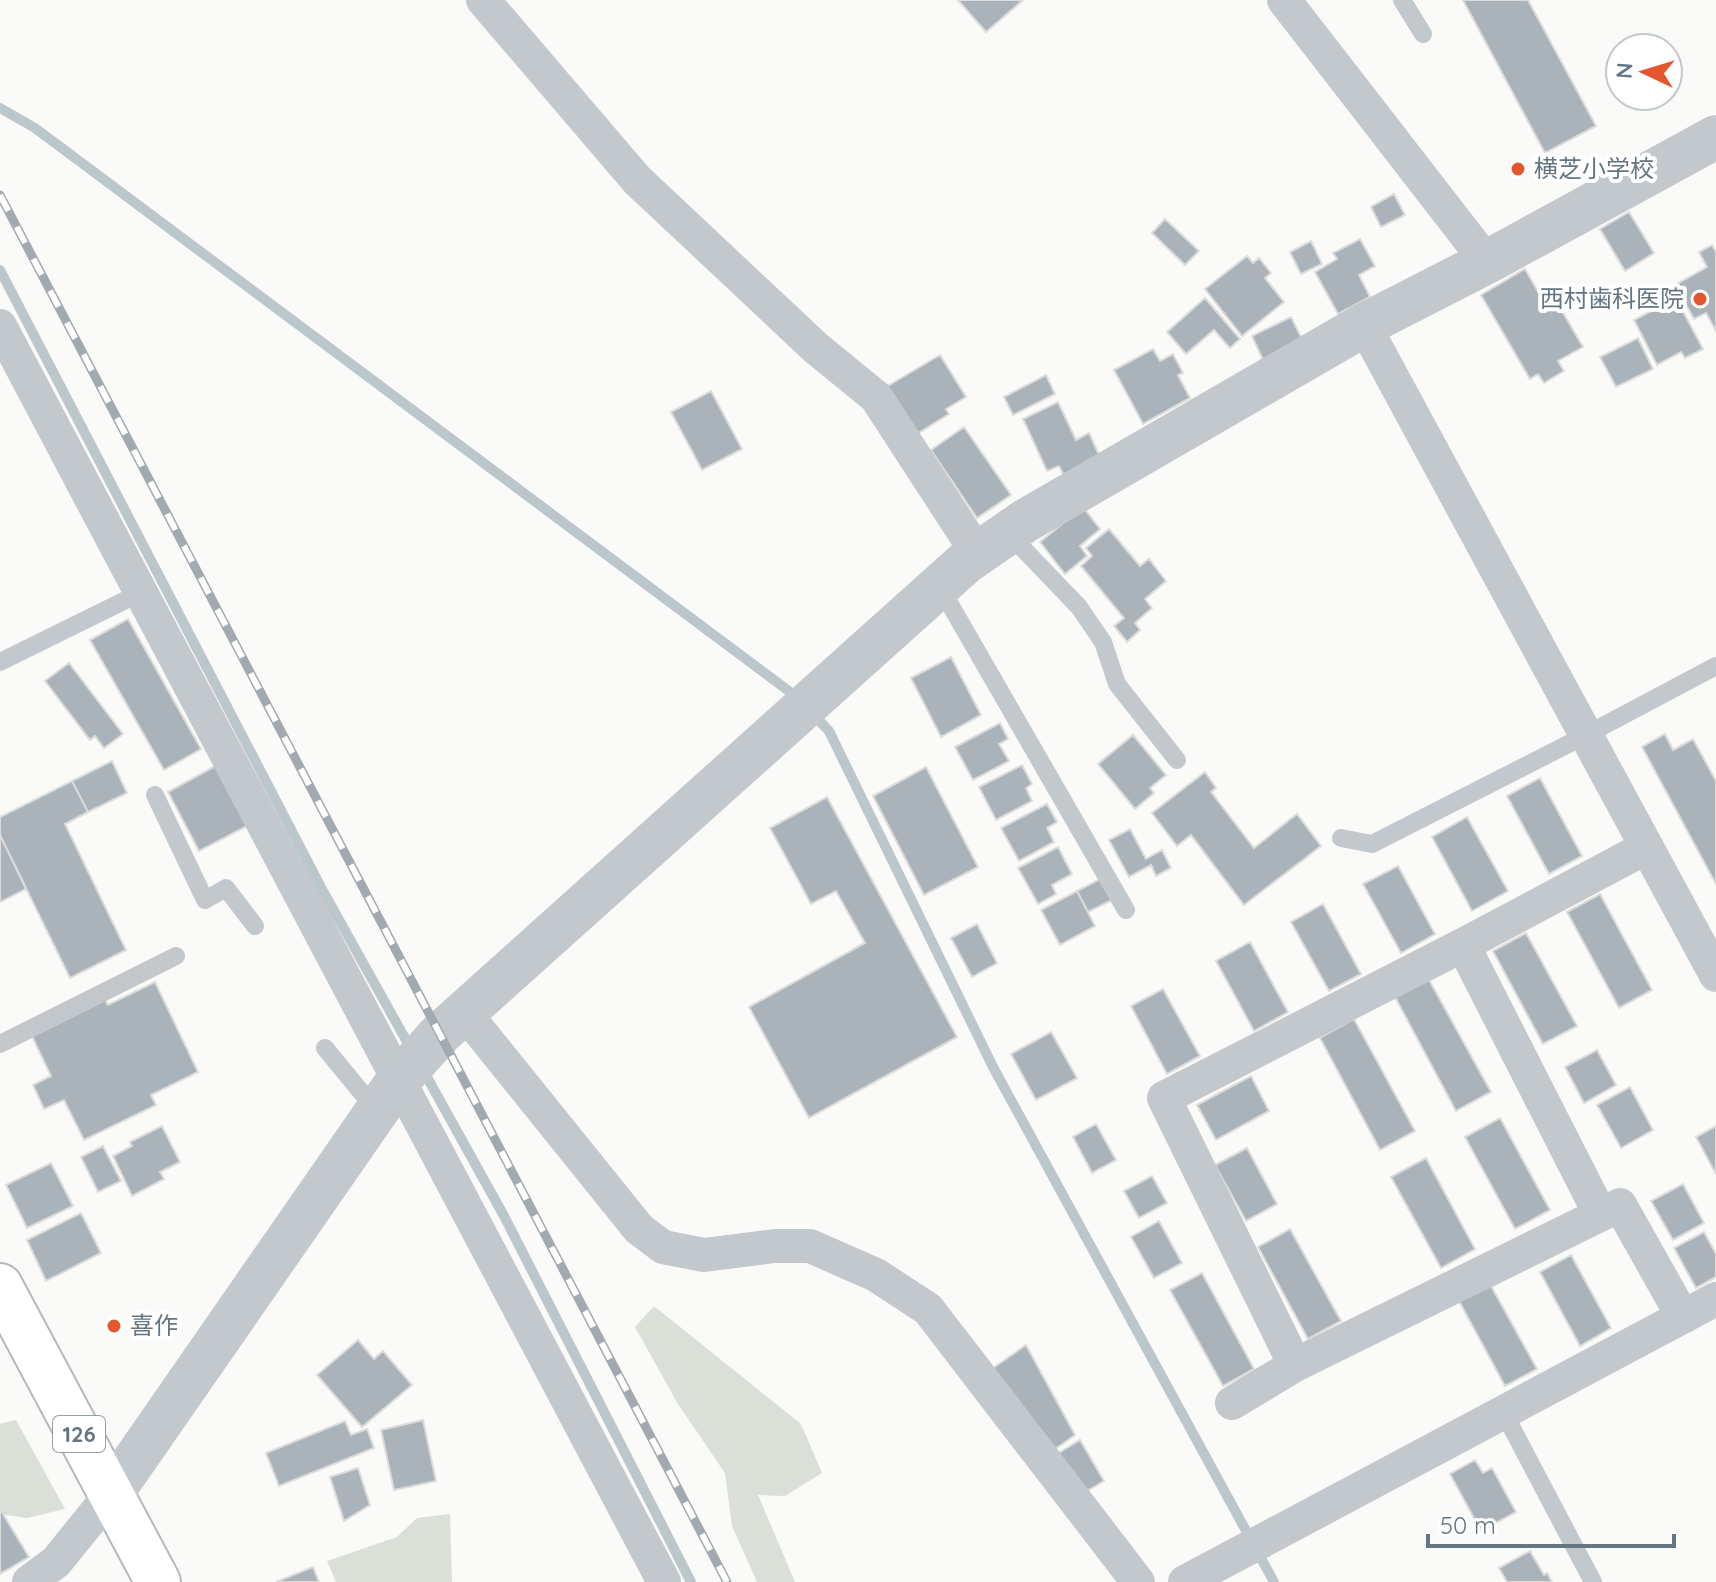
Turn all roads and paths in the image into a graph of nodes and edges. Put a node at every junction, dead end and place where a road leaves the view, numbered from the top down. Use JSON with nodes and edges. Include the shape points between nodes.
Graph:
{"nodes":[{"id":1,"x":483,"y":0,"type":"edge"},
{"id":2,"x":1284,"y":0,"type":"edge"},
{"id":3,"x":1402,"y":0,"type":"edge"},
{"id":4,"x":1423,"y":34,"type":"dead end"},
{"id":5,"x":1716,"y":137,"type":"edge"},
{"id":6,"x":1487,"y":262,"type":"junction"},
{"id":7,"x":1364,"y":325,"type":"junction"},
{"id":8,"x":0,"y":326,"type":"edge"},
{"id":9,"x":993,"y":543,"type":"junction"},
{"id":10,"x":940,"y":586,"type":"junction"},
{"id":11,"x":142,"y":592,"type":"junction"},
{"id":12,"x":0,"y":662,"type":"edge"},
{"id":13,"x":1716,"y":666,"type":"edge"},
{"id":14,"x":1586,"y":735,"type":"junction"},
{"id":15,"x":1177,"y":760,"type":"dead end"},
{"id":16,"x":155,"y":795,"type":"dead end"},
{"id":17,"x":1341,"y":838,"type":"dead end"},
{"id":18,"x":1647,"y":847,"type":"junction"},
{"id":19,"x":1126,"y":910,"type":"dead end"},
{"id":20,"x":255,"y":926,"type":"dead end"},
{"id":21,"x":1463,"y":945,"type":"junction"},
{"id":22,"x":176,"y":956,"type":"dead end"},
{"id":23,"x":1716,"y":975,"type":"edge"},
{"id":24,"x":465,"y":1013,"type":"junction"},
{"id":25,"x":0,"y":1044,"type":"edge"},
{"id":26,"x":325,"y":1048,"type":"dead end"},
{"id":27,"x":392,"y":1090,"type":"junction"},
{"id":28,"x":1600,"y":1214,"type":"junction"},
{"id":29,"x":0,"y":1286,"type":"edge"},
{"id":30,"x":1716,"y":1299,"type":"edge"},
{"id":31,"x":1683,"y":1317,"type":"junction"},
{"id":32,"x":1295,"y":1365,"type":"junction"},
{"id":33,"x":1232,"y":1403,"type":"dead end"},
{"id":34,"x":1504,"y":1413,"type":"junction"},
{"id":35,"x":111,"y":1494,"type":"junction"},
{"id":36,"x":29,"y":1582,"type":"edge"},
{"id":37,"x":158,"y":1582,"type":"edge"},
{"id":38,"x":664,"y":1582,"type":"edge"},
{"id":39,"x":1138,"y":1582,"type":"edge"},
{"id":40,"x":1185,"y":1582,"type":"edge"},
{"id":41,"x":1593,"y":1582,"type":"edge"}],
"edges":[{"from":1,"to":9,"type":"street","via":[[637,180],[816,348],[876,397]]},
{"from":2,"to":6,"type":"street"},
{"from":3,"to":4,"type":"lane"},
{"from":5,"to":6,"type":"street"},
{"from":6,"to":7,"type":"street"},
{"from":7,"to":9,"type":"street"},
{"from":7,"to":14,"type":"street"},
{"from":8,"to":11,"type":"street"},
{"from":9,"to":10,"type":"street"},
{"from":9,"to":15,"type":"lane","via":[[1079,607],[1103,642],[1117,684]]},
{"from":10,"to":19,"type":"lane"},
{"from":10,"to":24,"type":"street"},
{"from":11,"to":12,"type":"lane"},
{"from":11,"to":27,"type":"street"},
{"from":13,"to":14,"type":"lane"},
{"from":14,"to":17,"type":"lane","via":[[1372,844]]},
{"from":14,"to":18,"type":"street"},
{"from":16,"to":20,"type":"lane","via":[[205,900],[226,888]]},
{"from":18,"to":21,"type":"street"},
{"from":18,"to":23,"type":"street"},
{"from":21,"to":28,"type":"street"},
{"from":21,"to":32,"type":"street","via":[[1164,1098]]},
{"from":22,"to":25,"type":"lane"},
{"from":24,"to":27,"type":"street"},
{"from":24,"to":39,"type":"street","via":[[639,1229],[663,1247],[704,1255],[810,1246],[876,1275],[928,1309]]},
{"from":26,"to":27,"type":"lane"},
{"from":27,"to":35,"type":"street"},
{"from":27,"to":38,"type":"street"},
{"from":28,"to":31,"type":"street","via":[[1620,1205]]},
{"from":28,"to":32,"type":"street"},
{"from":29,"to":35,"type":"highway","number":"126"},
{"from":30,"to":31,"type":"street"},
{"from":31,"to":34,"type":"street"},
{"from":32,"to":33,"type":"street"},
{"from":34,"to":40,"type":"street"},
{"from":34,"to":41,"type":"lane"},
{"from":35,"to":36,"type":"street","via":[[56,1562]]},
{"from":35,"to":37,"type":"highway","number":"126"}]}
